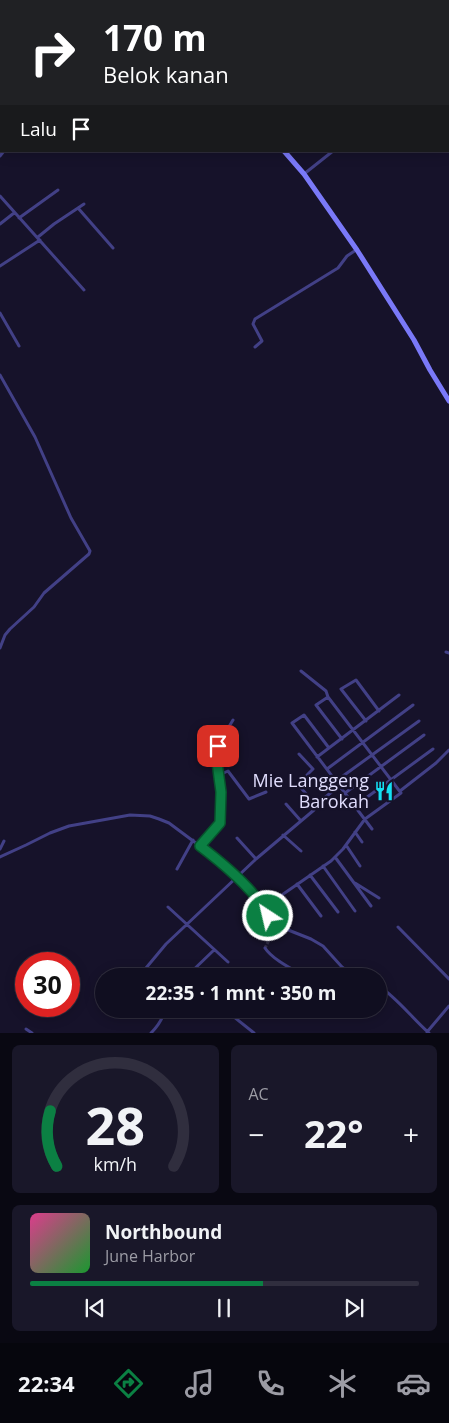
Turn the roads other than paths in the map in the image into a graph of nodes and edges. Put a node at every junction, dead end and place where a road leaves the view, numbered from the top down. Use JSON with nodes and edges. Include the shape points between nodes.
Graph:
{"nodes":[{"id":1,"x":285,"y":152,"type":"edge"},
{"id":2,"x":332,"y":152,"type":"edge"},
{"id":3,"x":304,"y":174,"type":"junction"},
{"id":4,"x":58,"y":190,"type":"dead end"},
{"id":5,"x":0,"y":196,"type":"edge"},
{"id":6,"x":84,"y":204,"type":"dead end"},
{"id":7,"x":78,"y":208,"type":"junction"},
{"id":8,"x":14,"y":212,"type":"junction"},
{"id":9,"x":19,"y":218,"type":"junction"},
{"id":10,"x":0,"y":224,"type":"edge"},
{"id":11,"x":39,"y":239,"type":"junction"},
{"id":12,"x":112,"y":248,"type":"dead end"},
{"id":13,"x":357,"y":250,"type":"junction"},
{"id":14,"x":0,"y":266,"type":"edge"},
{"id":15,"x":84,"y":290,"type":"dead end"},
{"id":16,"x":0,"y":313,"type":"edge"},
{"id":17,"x":19,"y":346,"type":"dead end"},
{"id":18,"x":255,"y":347,"type":"dead end"},
{"id":19,"x":0,"y":375,"type":"edge"},
{"id":20,"x":449,"y":401,"type":"edge"},
{"id":21,"x":0,"y":648,"type":"edge"},
{"id":22,"x":301,"y":671,"type":"dead end"},
{"id":23,"x":399,"y":695,"type":"dead end"},
{"id":24,"x":328,"y":696,"type":"junction"},
{"id":25,"x":413,"y":705,"type":"dead end"},
{"id":26,"x":379,"y":711,"type":"junction"},
{"id":27,"x":233,"y":720,"type":"dead end"},
{"id":28,"x":366,"y":721,"type":"junction"},
{"id":29,"x":419,"y":721,"type":"dead end"},
{"id":30,"x":354,"y":730,"type":"junction"},
{"id":31,"x":424,"y":736,"type":"dead end"},
{"id":32,"x":342,"y":739,"type":"junction"},
{"id":33,"x":363,"y":743,"type":"junction"},
{"id":34,"x":330,"y":748,"type":"junction"},
{"id":35,"x":433,"y":749,"type":"dead end"},
{"id":36,"x":448,"y":750,"type":"edge"},
{"id":37,"x":299,"y":754,"type":"dead end"},
{"id":38,"x":373,"y":755,"type":"junction"},
{"id":39,"x":317,"y":757,"type":"junction"},
{"id":40,"x":382,"y":768,"type":"junction"},
{"id":41,"x":327,"y":769,"type":"junction"},
{"id":42,"x":219,"y":775,"type":"junction"},
{"id":43,"x":392,"y":780,"type":"junction"},
{"id":44,"x":336,"y":781,"type":"junction"},
{"id":45,"x":266,"y":792,"type":"dead end"},
{"id":46,"x":400,"y":792,"type":"junction"},
{"id":47,"x":345,"y":794,"type":"junction"},
{"id":48,"x":286,"y":804,"type":"dead end"},
{"id":49,"x":316,"y":805,"type":"junction"},
{"id":50,"x":355,"y":806,"type":"junction"},
{"id":51,"x":365,"y":819,"type":"junction"},
{"id":52,"x":301,"y":821,"type":"junction"},
{"id":53,"x":372,"y":829,"type":"dead end"},
{"id":54,"x":355,"y":832,"type":"junction"},
{"id":55,"x":283,"y":835,"type":"junction"},
{"id":56,"x":237,"y":838,"type":"dead end"},
{"id":57,"x":193,"y":840,"type":"junction"},
{"id":58,"x":4,"y":841,"type":"dead end"},
{"id":59,"x":362,"y":842,"type":"dead end"},
{"id":60,"x":346,"y":845,"type":"junction"},
{"id":61,"x":200,"y":846,"type":"junction"},
{"id":62,"x":0,"y":849,"type":"edge"},
{"id":63,"x":301,"y":851,"type":"dead end"},
{"id":64,"x":0,"y":857,"type":"edge"},
{"id":65,"x":335,"y":857,"type":"junction"},
{"id":66,"x":256,"y":859,"type":"junction"},
{"id":67,"x":323,"y":866,"type":"junction"},
{"id":68,"x":360,"y":866,"type":"dead end"},
{"id":69,"x":177,"y":869,"type":"dead end"},
{"id":70,"x":310,"y":876,"type":"junction"},
{"id":71,"x":236,"y":878,"type":"junction"},
{"id":72,"x":352,"y":881,"type":"junction"},
{"id":73,"x":298,"y":884,"type":"junction"},
{"id":74,"x":379,"y":898,"type":"dead end"},
{"id":75,"x":168,"y":906,"type":"dead end"},
{"id":76,"x":371,"y":906,"type":"dead end"},
{"id":77,"x":263,"y":908,"type":"junction"},
{"id":78,"x":355,"y":911,"type":"dead end"},
{"id":79,"x":338,"y":912,"type":"dead end"},
{"id":80,"x":321,"y":916,"type":"dead end"},
{"id":81,"x":187,"y":924,"type":"junction"},
{"id":82,"x":277,"y":926,"type":"junction"},
{"id":83,"x":398,"y":927,"type":"dead end"},
{"id":84,"x":271,"y":936,"type":"tunnel mouth"},
{"id":85,"x":265,"y":948,"type":"dead end"},
{"id":86,"x":214,"y":950,"type":"junction"},
{"id":87,"x":228,"y":962,"type":"dead end"},
{"id":88,"x":146,"y":968,"type":"edge"},
{"id":89,"x":195,"y":968,"type":"edge"},
{"id":90,"x":292,"y":968,"type":"edge"},
{"id":91,"x":343,"y":968,"type":"edge"},
{"id":92,"x":449,"y":979,"type":"edge"},
{"id":93,"x":387,"y":992,"type":"edge"},
{"id":94,"x":449,"y":1006,"type":"edge"},
{"id":95,"x":162,"y":1018,"type":"edge"},
{"id":96,"x":235,"y":1018,"type":"edge"},
{"id":97,"x":26,"y":1029,"type":"dead end"},
{"id":98,"x":428,"y":1032,"type":"edge"},
{"id":99,"x":32,"y":1033,"type":"edge"},
{"id":100,"x":151,"y":1033,"type":"edge"},
{"id":101,"x":254,"y":1033,"type":"edge"}],
"edges":[{"from":1,"to":3,"type":"main road"},
{"from":2,"to":3,"type":"street"},
{"from":3,"to":13,"type":"main road"},
{"from":4,"to":9,"type":"street"},
{"from":5,"to":8,"type":"street"},
{"from":6,"to":7,"type":"street"},
{"from":7,"to":11,"type":"street"},
{"from":7,"to":12,"type":"street"},
{"from":8,"to":9,"type":"street"},
{"from":8,"to":10,"type":"street"},
{"from":9,"to":11,"type":"street"},
{"from":11,"to":14,"type":"street"},
{"from":11,"to":15,"type":"street"},
{"from":13,"to":18,"type":"street","via":[[347,256],[338,268],[255,319],[253,324],[262,341]]},
{"from":13,"to":20,"type":"main road"},
{"from":16,"to":17,"type":"street"},
{"from":19,"to":21,"type":"street","via":[[35,437],[71,518],[90,551],[10,629]]},
{"from":22,"to":24,"type":"street"},
{"from":23,"to":26,"type":"street"},
{"from":24,"to":30,"type":"street"},
{"from":24,"to":32,"type":"street","via":[[316,705]]},
{"from":25,"to":33,"type":"street"},
{"from":26,"to":28,"type":"street"},
{"from":26,"to":28,"type":"street","via":[[356,680],[342,689]]},
{"from":27,"to":42,"type":"street","via":[[218,746]]},
{"from":28,"to":30,"type":"street"},
{"from":29,"to":38,"type":"street"},
{"from":30,"to":32,"type":"street"},
{"from":30,"to":33,"type":"street"},
{"from":31,"to":40,"type":"street"},
{"from":32,"to":34,"type":"street"},
{"from":33,"to":38,"type":"street"},
{"from":33,"to":41,"type":"street"},
{"from":34,"to":39,"type":"street"},
{"from":34,"to":39,"type":"street","via":[[304,715],[292,723]]},
{"from":35,"to":43,"type":"street"},
{"from":36,"to":46,"type":"street","via":[[436,764]]},
{"from":37,"to":49,"type":"street","via":[[313,769],[301,786]]},
{"from":38,"to":40,"type":"street"},
{"from":38,"to":44,"type":"street"},
{"from":39,"to":41,"type":"street"},
{"from":40,"to":43,"type":"street"},
{"from":40,"to":47,"type":"street"},
{"from":41,"to":44,"type":"street"},
{"from":42,"to":45,"type":"street","via":[[228,771],[249,799]]},
{"from":42,"to":61,"type":"street","via":[[220,823]]},
{"from":43,"to":46,"type":"street"},
{"from":43,"to":50,"type":"street"},
{"from":44,"to":47,"type":"street"},
{"from":44,"to":49,"type":"street","via":[[334,790]]},
{"from":46,"to":51,"type":"street"},
{"from":47,"to":50,"type":"street"},
{"from":48,"to":52,"type":"street"},
{"from":49,"to":52,"type":"street"},
{"from":50,"to":51,"type":"street"},
{"from":51,"to":53,"type":"street"},
{"from":51,"to":54,"type":"street"},
{"from":52,"to":55,"type":"street"},
{"from":54,"to":59,"type":"street"},
{"from":54,"to":60,"type":"street"},
{"from":55,"to":63,"type":"street"},
{"from":55,"to":66,"type":"street"},
{"from":56,"to":66,"type":"street"},
{"from":57,"to":61,"type":"street"},
{"from":57,"to":64,"type":"street","via":[[170,823],[150,816],[130,815],[59,829]]},
{"from":57,"to":69,"type":"street"},
{"from":58,"to":62,"type":"street"},
{"from":60,"to":65,"type":"street"},
{"from":60,"to":68,"type":"street"},
{"from":61,"to":71,"type":"street"},
{"from":65,"to":67,"type":"street"},
{"from":65,"to":72,"type":"street"},
{"from":66,"to":71,"type":"street"},
{"from":67,"to":70,"type":"street"},
{"from":67,"to":78,"type":"street"},
{"from":70,"to":73,"type":"street"},
{"from":70,"to":79,"type":"street"},
{"from":71,"to":77,"type":"street"},
{"from":71,"to":81,"type":"street"},
{"from":72,"to":74,"type":"street"},
{"from":72,"to":76,"type":"street"},
{"from":73,"to":77,"type":"street"},
{"from":73,"to":80,"type":"street"},
{"from":75,"to":81,"type":"street"},
{"from":77,"to":82,"type":"street"},
{"from":81,"to":86,"type":"street"},
{"from":81,"to":88,"type":"street"},
{"from":82,"to":84,"type":"street"},
{"from":82,"to":91,"type":"street","via":[[323,946]]},
{"from":83,"to":92,"type":"street"},
{"from":85,"to":90,"type":"street"},
{"from":86,"to":87,"type":"street"},
{"from":86,"to":89,"type":"street"},
{"from":93,"to":98,"type":"street"},
{"from":94,"to":98,"type":"street"},
{"from":95,"to":100,"type":"street"},
{"from":96,"to":101,"type":"street"},
{"from":97,"to":99,"type":"street"}]}
